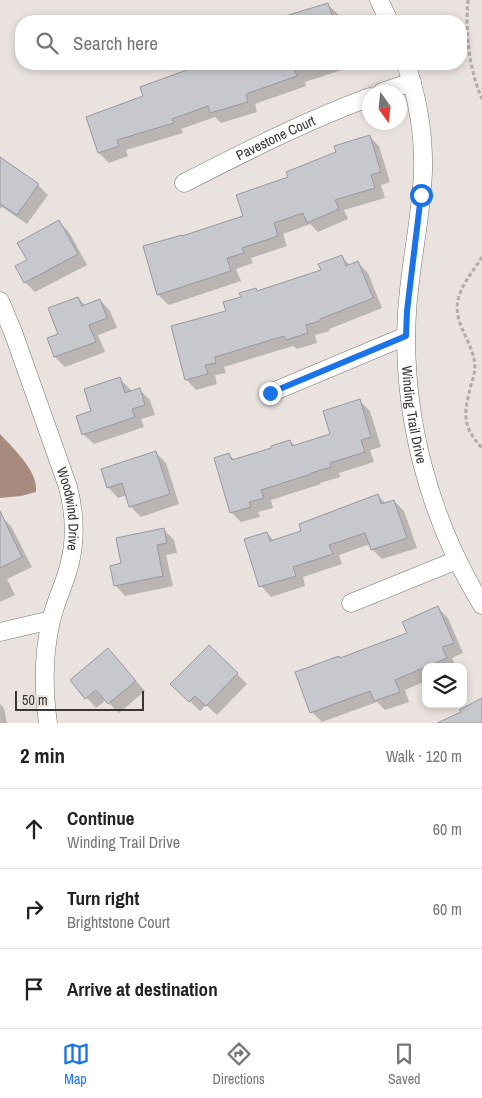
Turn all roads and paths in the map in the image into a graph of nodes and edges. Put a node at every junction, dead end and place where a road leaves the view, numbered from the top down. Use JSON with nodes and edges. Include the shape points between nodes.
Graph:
{"nodes":[{"id":1,"x":379,"y":0,"type":"edge"},
{"id":2,"x":468,"y":0,"type":"edge"},
{"id":3,"x":387,"y":15,"type":"edge"},
{"id":4,"x":408,"y":70,"type":"edge"},
{"id":5,"x":412,"y":82,"type":"junction"},
{"id":6,"x":403,"y":85,"type":"edge"},
{"id":7,"x":482,"y":99,"type":"edge"},
{"id":8,"x":362,"y":100,"type":"edge"},
{"id":9,"x":184,"y":183,"type":"dead end"},
{"id":10,"x":482,"y":257,"type":"edge"},
{"id":11,"x":0,"y":301,"type":"edge"},
{"id":12,"x":406,"y":336,"type":"junction"},
{"id":13,"x":270,"y":393,"type":"dead end"},
{"id":14,"x":482,"y":448,"type":"edge"},
{"id":15,"x":457,"y":560,"type":"junction"},
{"id":16,"x":351,"y":603,"type":"dead end"},
{"id":17,"x":482,"y":605,"type":"edge"},
{"id":18,"x":51,"y":620,"type":"junction"},
{"id":19,"x":0,"y":632,"type":"edge"},
{"id":20,"x":48,"y":723,"type":"edge"}],
"edges":[{"from":1,"to":3,"type":"street"},
{"from":2,"to":7,"type":"path","via":[[472,66]]},
{"from":4,"to":5,"type":"street","name":"Winding Trail Drive"},
{"from":5,"to":6,"type":"street"},
{"from":5,"to":12,"type":"street","name":"Winding Trail Drive","via":[[420,123],[423,172]]},
{"from":8,"to":9,"type":"street","name":"Pavestone Court","via":[[261,144]]},
{"from":10,"to":14,"type":"path","via":[[457,302],[458,316],[475,369],[464,416],[473,438]]},
{"from":11,"to":18,"type":"street","name":"Woodwind Drive","via":[[72,503],[72,555]]},
{"from":12,"to":13,"type":"street"},
{"from":12,"to":15,"type":"street","name":"Winding Trail Drive","via":[[412,410],[419,446],[437,512]]},
{"from":15,"to":16,"type":"street"},
{"from":15,"to":17,"type":"street","name":"Winding Trail Drive"},
{"from":18,"to":19,"type":"street"},
{"from":18,"to":20,"type":"street","name":"Woodwind Drive","via":[[44,671]]}]}
